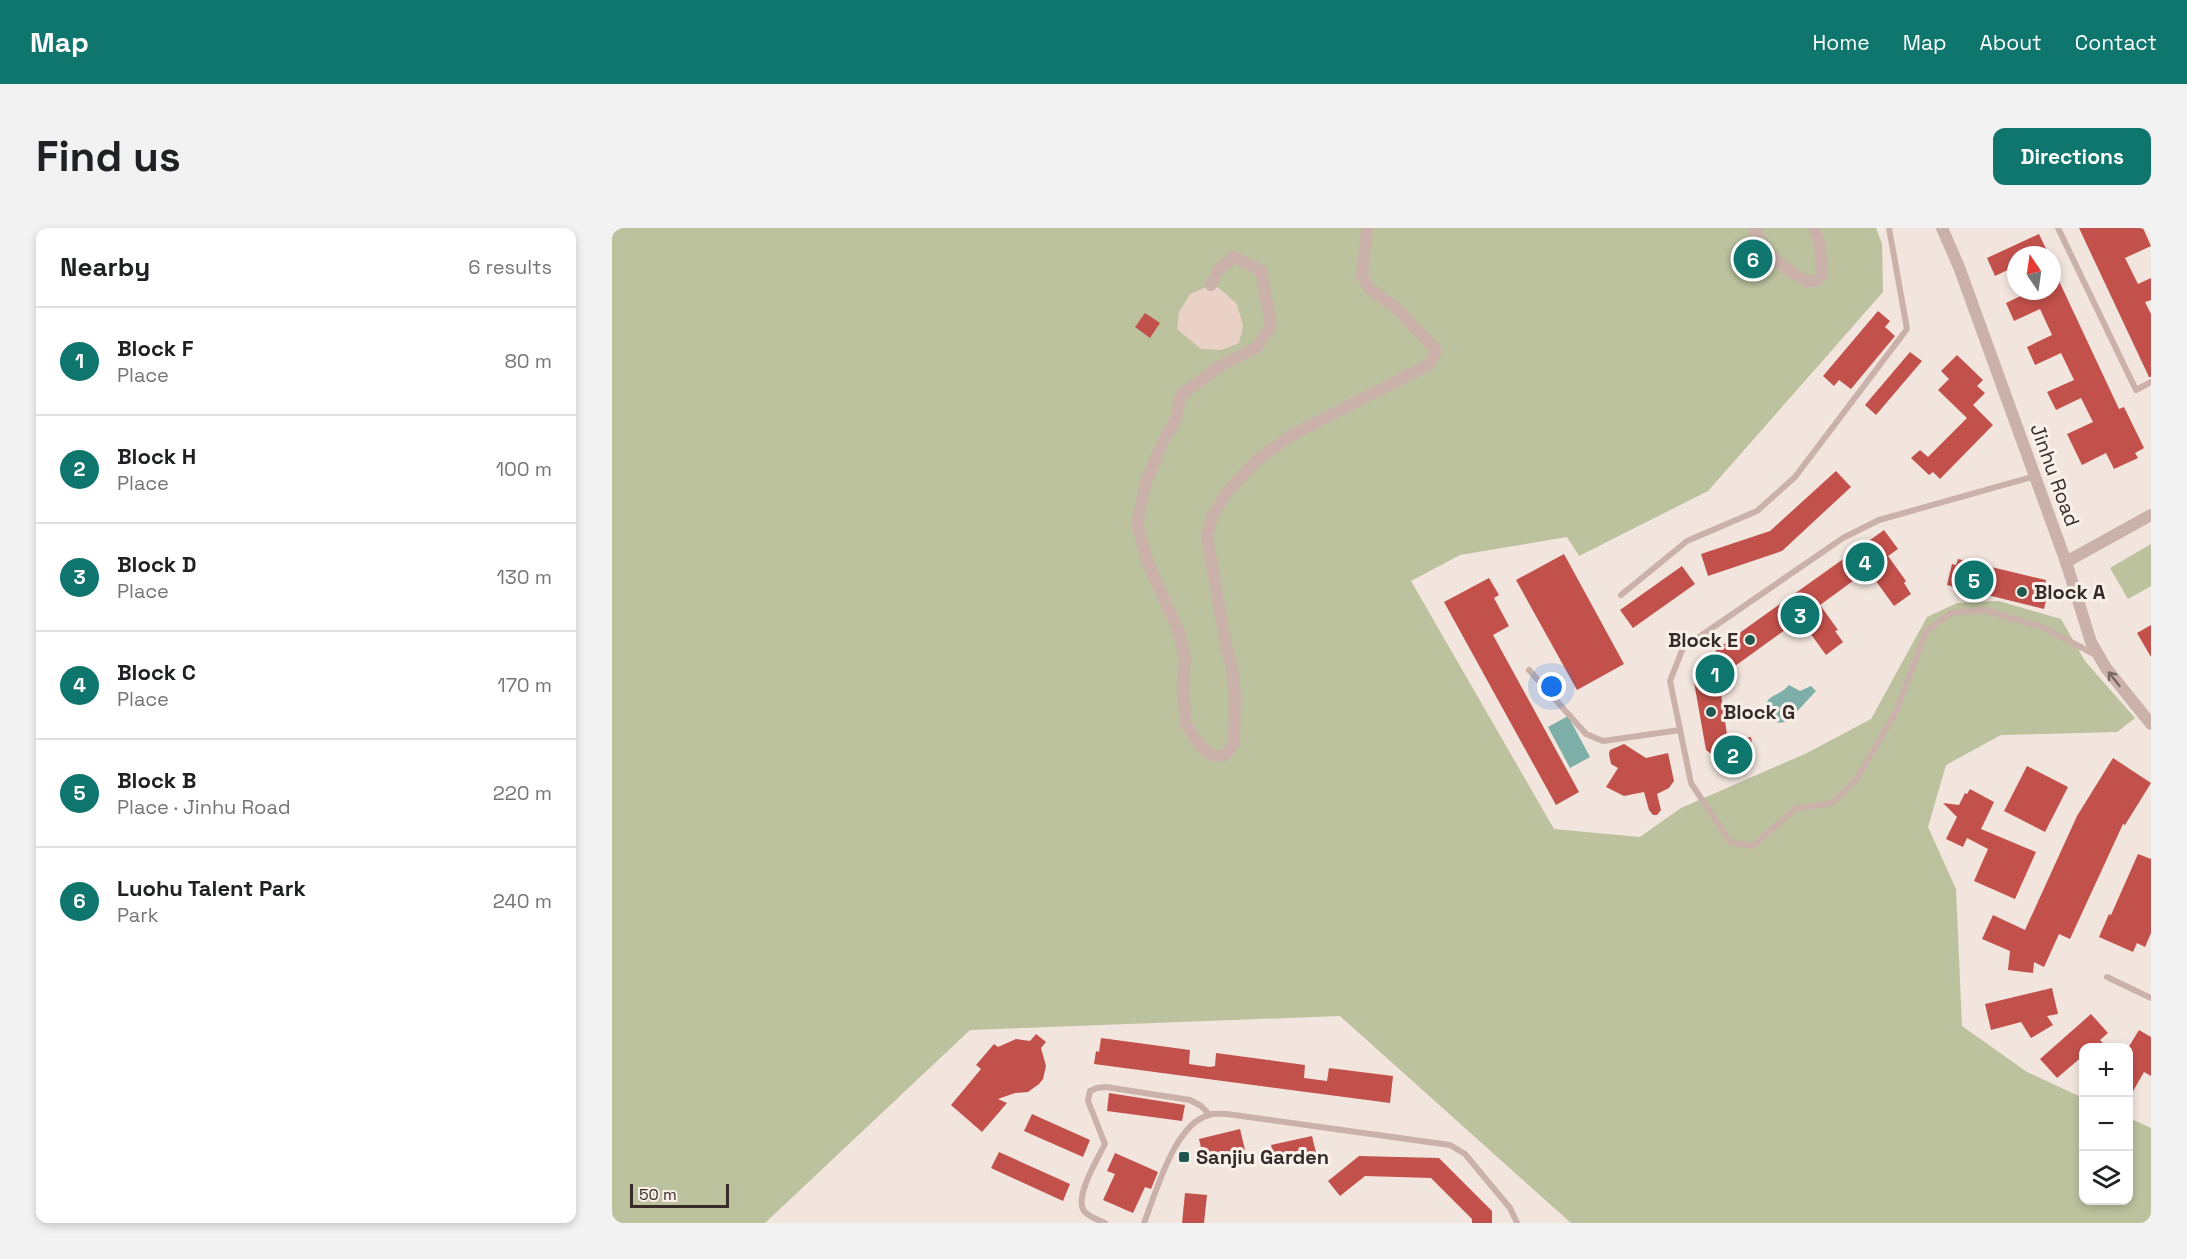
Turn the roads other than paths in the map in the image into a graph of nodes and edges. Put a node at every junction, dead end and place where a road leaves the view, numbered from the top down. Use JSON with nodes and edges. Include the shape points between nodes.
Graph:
{"nodes":[{"id":1,"x":1367,"y":228,"type":"edge"},
{"id":2,"x":1754,"y":228,"type":"edge"},
{"id":3,"x":1814,"y":228,"type":"edge"},
{"id":4,"x":1889,"y":228,"type":"edge"},
{"id":5,"x":1942,"y":228,"type":"edge"},
{"id":6,"x":2058,"y":228,"type":"edge"},
{"id":7,"x":1211,"y":285,"type":"dead end"},
{"id":8,"x":2151,"y":382,"type":"edge"},
{"id":9,"x":2035,"y":476,"type":"junction"},
{"id":10,"x":2151,"y":514,"type":"edge"},
{"id":11,"x":2066,"y":562,"type":"junction"},
{"id":12,"x":1621,"y":595,"type":"dead end"},
{"id":13,"x":2098,"y":655,"type":"junction"},
{"id":14,"x":1529,"y":670,"type":"dead end"},
{"id":15,"x":2151,"y":724,"type":"edge"},
{"id":16,"x":1680,"y":730,"type":"junction"},
{"id":17,"x":2107,"y":977,"type":"dead end"},
{"id":18,"x":2151,"y":998,"type":"edge"},
{"id":19,"x":1209,"y":1114,"type":"junction"},
{"id":20,"x":1105,"y":1223,"type":"edge"},
{"id":21,"x":1144,"y":1223,"type":"edge"},
{"id":22,"x":1517,"y":1223,"type":"edge"}],
"edges":[{"from":1,"to":7,"type":"street","via":[[1362,276],[1370,289],[1396,308],[1436,350],[1430,364],[1292,435],[1256,461],[1228,491],[1212,516],[1207,537],[1235,696],[1234,744],[1226,755],[1214,756],[1200,746],[1186,724],[1185,658],[1179,632],[1148,563],[1137,524],[1146,482],[1176,419],[1181,395],[1221,365],[1257,347],[1272,326],[1260,270],[1234,256],[1218,270]]},
{"from":2,"to":3,"type":"street","via":[[1766,252],[1806,281],[1816,281],[1822,276],[1820,245]]},
{"from":4,"to":12,"type":"lane","via":[[1907,329],[1795,477],[1757,511],[1688,541]]},
{"from":5,"to":9,"type":"street","name":"Jinhu Road"},
{"from":6,"to":8,"type":"lane","via":[[2136,390]]},
{"from":9,"to":11,"type":"street","name":"Jinhu Road"},
{"from":9,"to":16,"type":"lane","via":[[1879,520],[1843,538],[1683,648],[1670,681]]},
{"from":10,"to":11,"type":"street"},
{"from":11,"to":13,"type":"street","name":"Jinhu Road"},
{"from":15,"to":13,"type":"street","name":"Jinhu Road","one_way":true},
{"from":13,"to":16,"type":"lane","via":[[2042,627],[1984,610],[1951,613],[1926,632],[1896,712],[1855,781],[1832,803],[1795,809],[1753,846],[1730,842],[1691,783]]},
{"from":14,"to":16,"type":"lane","via":[[1586,734],[1603,741]]},
{"from":17,"to":18,"type":"lane"},
{"from":19,"to":20,"type":"lane","via":[[1190,1100],[1106,1087],[1090,1091],[1088,1101],[1105,1143],[1081,1201],[1087,1214]]},
{"from":19,"to":21,"type":"lane","via":[[1196,1121],[1179,1141]]},
{"from":19,"to":22,"type":"lane","via":[[1450,1145],[1465,1154],[1510,1208]]}]}
